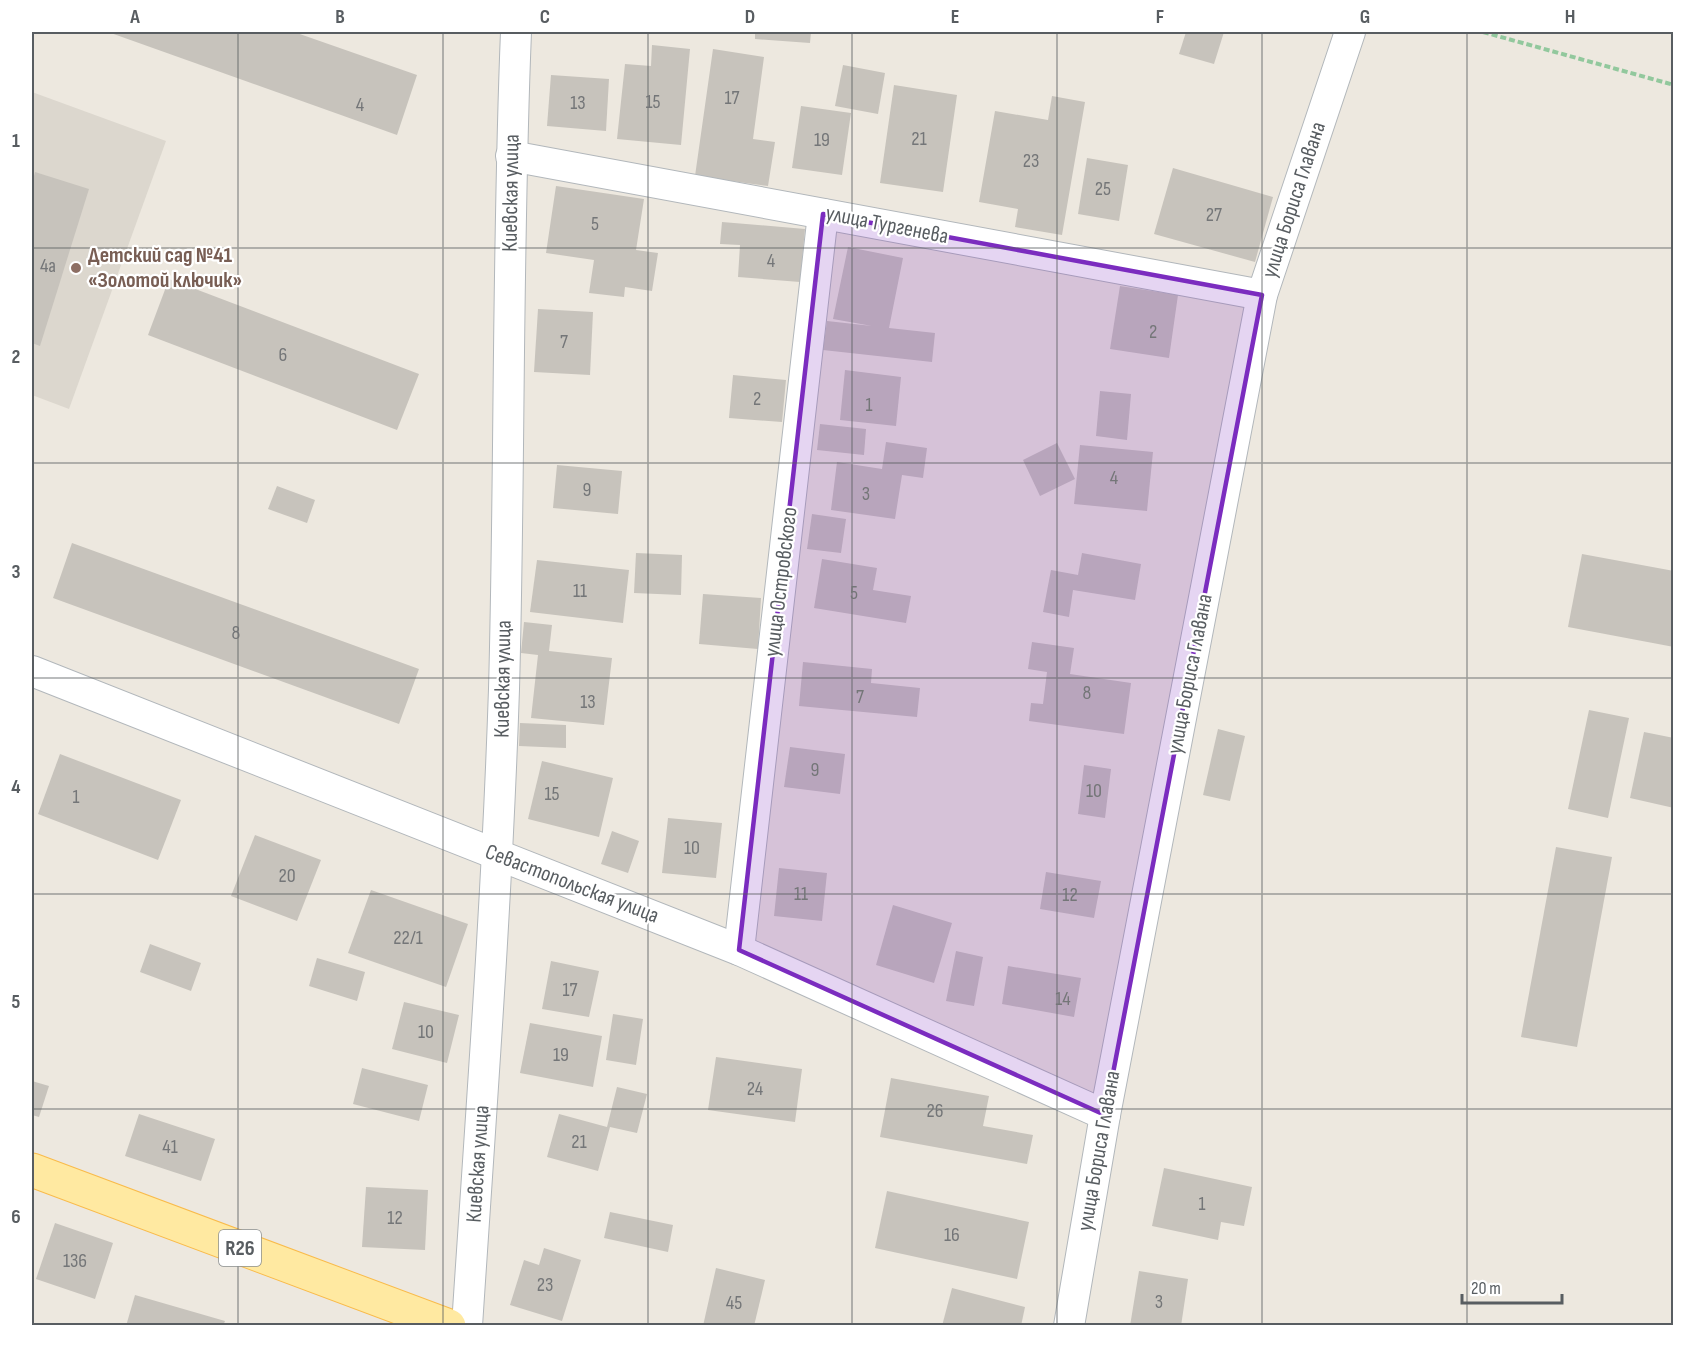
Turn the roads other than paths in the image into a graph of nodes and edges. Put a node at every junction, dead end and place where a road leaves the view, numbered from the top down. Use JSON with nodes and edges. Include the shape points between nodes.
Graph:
{"nodes":[{"id":1,"x":516,"y":32,"type":"edge"},
{"id":2,"x":1350,"y":32,"type":"edge"},
{"id":3,"x":511,"y":156,"type":"junction"},
{"id":4,"x":823,"y":214,"type":"junction"},
{"id":5,"x":1263,"y":295,"type":"junction"},
{"id":6,"x":34,"y":680,"type":"edge"},
{"id":7,"x":498,"y":855,"type":"junction"},
{"id":8,"x":739,"y":950,"type":"junction"},
{"id":9,"x":1104,"y":1115,"type":"junction"},
{"id":10,"x":32,"y":1170,"type":"edge"},
{"id":11,"x":449,"y":1326,"type":"edge"},
{"id":12,"x":467,"y":1326,"type":"edge"},
{"id":13,"x":1069,"y":1326,"type":"edge"}],
"edges":[{"from":1,"to":3,"type":"street","name":"Киевская улица"},
{"from":2,"to":5,"type":"street","name":"улица Бориса Главана"},
{"from":3,"to":4,"type":"street","name":"улица Тургенева"},
{"from":3,"to":7,"type":"street","name":"Киевская улица"},
{"from":4,"to":5,"type":"street","name":"улица Тургенева"},
{"from":4,"to":8,"type":"street","name":"улица Островского"},
{"from":5,"to":9,"type":"street","name":"улица Бориса Главана"},
{"from":6,"to":7,"type":"street","name":"Севастопольская улица"},
{"from":7,"to":8,"type":"street","name":"Севастопольская улица"},
{"from":7,"to":12,"type":"street","name":"Киевская улица"},
{"from":8,"to":9,"type":"street","name":"Севастопольская улица"},
{"from":9,"to":13,"type":"street","name":"улица Бориса Главана"},
{"from":10,"to":11,"type":"main road","number":"R26"}]}
